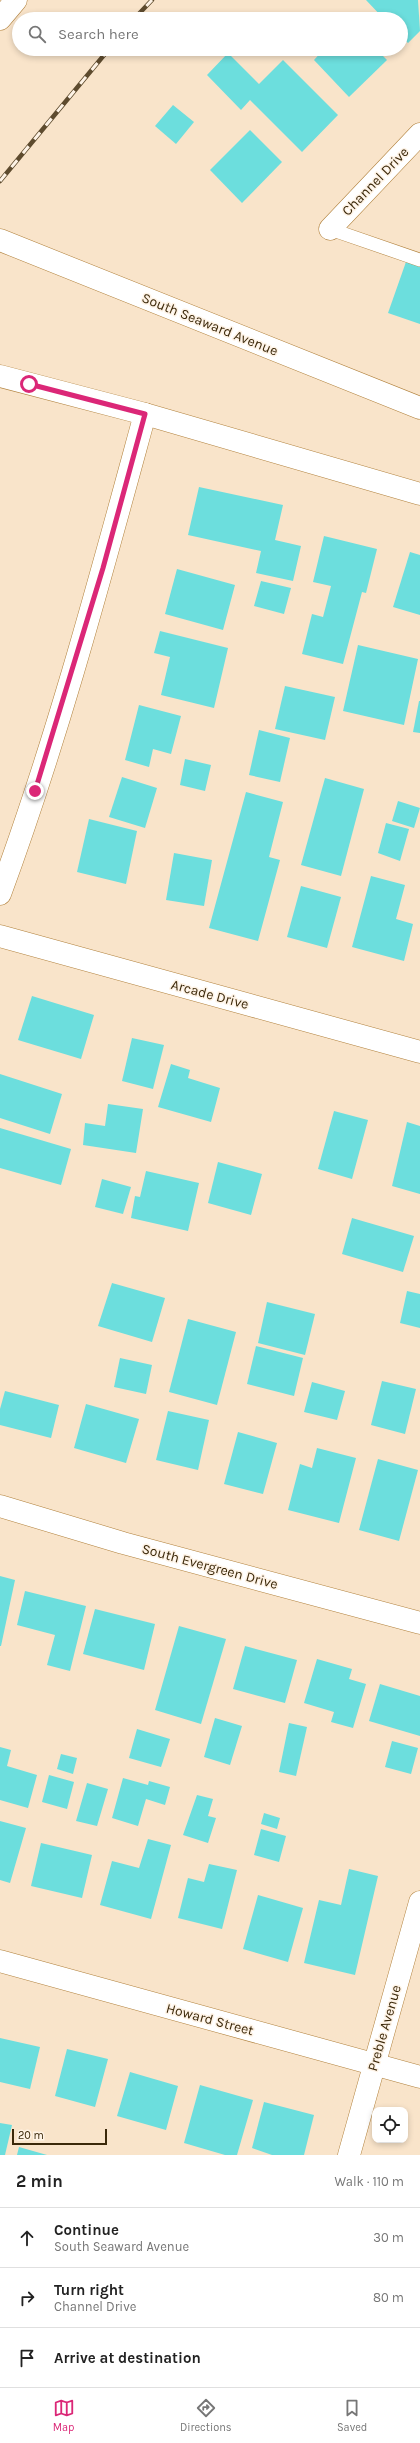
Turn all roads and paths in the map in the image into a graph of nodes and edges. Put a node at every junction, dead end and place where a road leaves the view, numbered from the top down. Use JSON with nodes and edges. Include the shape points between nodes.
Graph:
{"nodes":[{"id":1,"x":16,"y":0,"type":"edge"},
{"id":2,"x":0,"y":19,"type":"edge"},
{"id":3,"x":420,"y":134,"type":"edge"},
{"id":4,"x":330,"y":229,"type":"joint"},
{"id":5,"x":0,"y":240,"type":"edge"},
{"id":6,"x":420,"y":260,"type":"edge"},
{"id":7,"x":0,"y":376,"type":"edge"},
{"id":8,"x":420,"y":408,"type":"edge"},
{"id":9,"x":145,"y":414,"type":"junction"},
{"id":10,"x":420,"y":494,"type":"edge"},
{"id":11,"x":0,"y":894,"type":"edge"},
{"id":12,"x":0,"y":936,"type":"edge"},
{"id":13,"x":420,"y":1052,"type":"edge"},
{"id":14,"x":0,"y":1506,"type":"edge"},
{"id":15,"x":420,"y":1623,"type":"edge"},
{"id":16,"x":420,"y":1902,"type":"edge"},
{"id":17,"x":0,"y":1962,"type":"edge"},
{"id":18,"x":374,"y":2064,"type":"junction"},
{"id":19,"x":420,"y":2077,"type":"edge"},
{"id":20,"x":349,"y":2155,"type":"edge"}],
"edges":[{"from":1,"to":2,"type":"street"},
{"from":3,"to":4,"type":"street","name":"Channel Drive"},
{"from":4,"to":6,"type":"lane"},
{"from":5,"to":8,"type":"street","name":"South Seaward Avenue"},
{"from":7,"to":9,"type":"street"},
{"from":9,"to":10,"type":"street"},
{"from":9,"to":11,"type":"street","via":[[103,568],[26,821]]},
{"from":12,"to":13,"type":"street","name":"Arcade Drive"},
{"from":14,"to":15,"type":"street","name":"South Evergreen Drive"},
{"from":16,"to":18,"type":"street","name":"Preble Avenue"},
{"from":17,"to":18,"type":"street","name":"Howard Street"},
{"from":18,"to":19,"type":"street","name":"Howard Street"},
{"from":18,"to":20,"type":"street","name":"Preble Avenue"}]}
